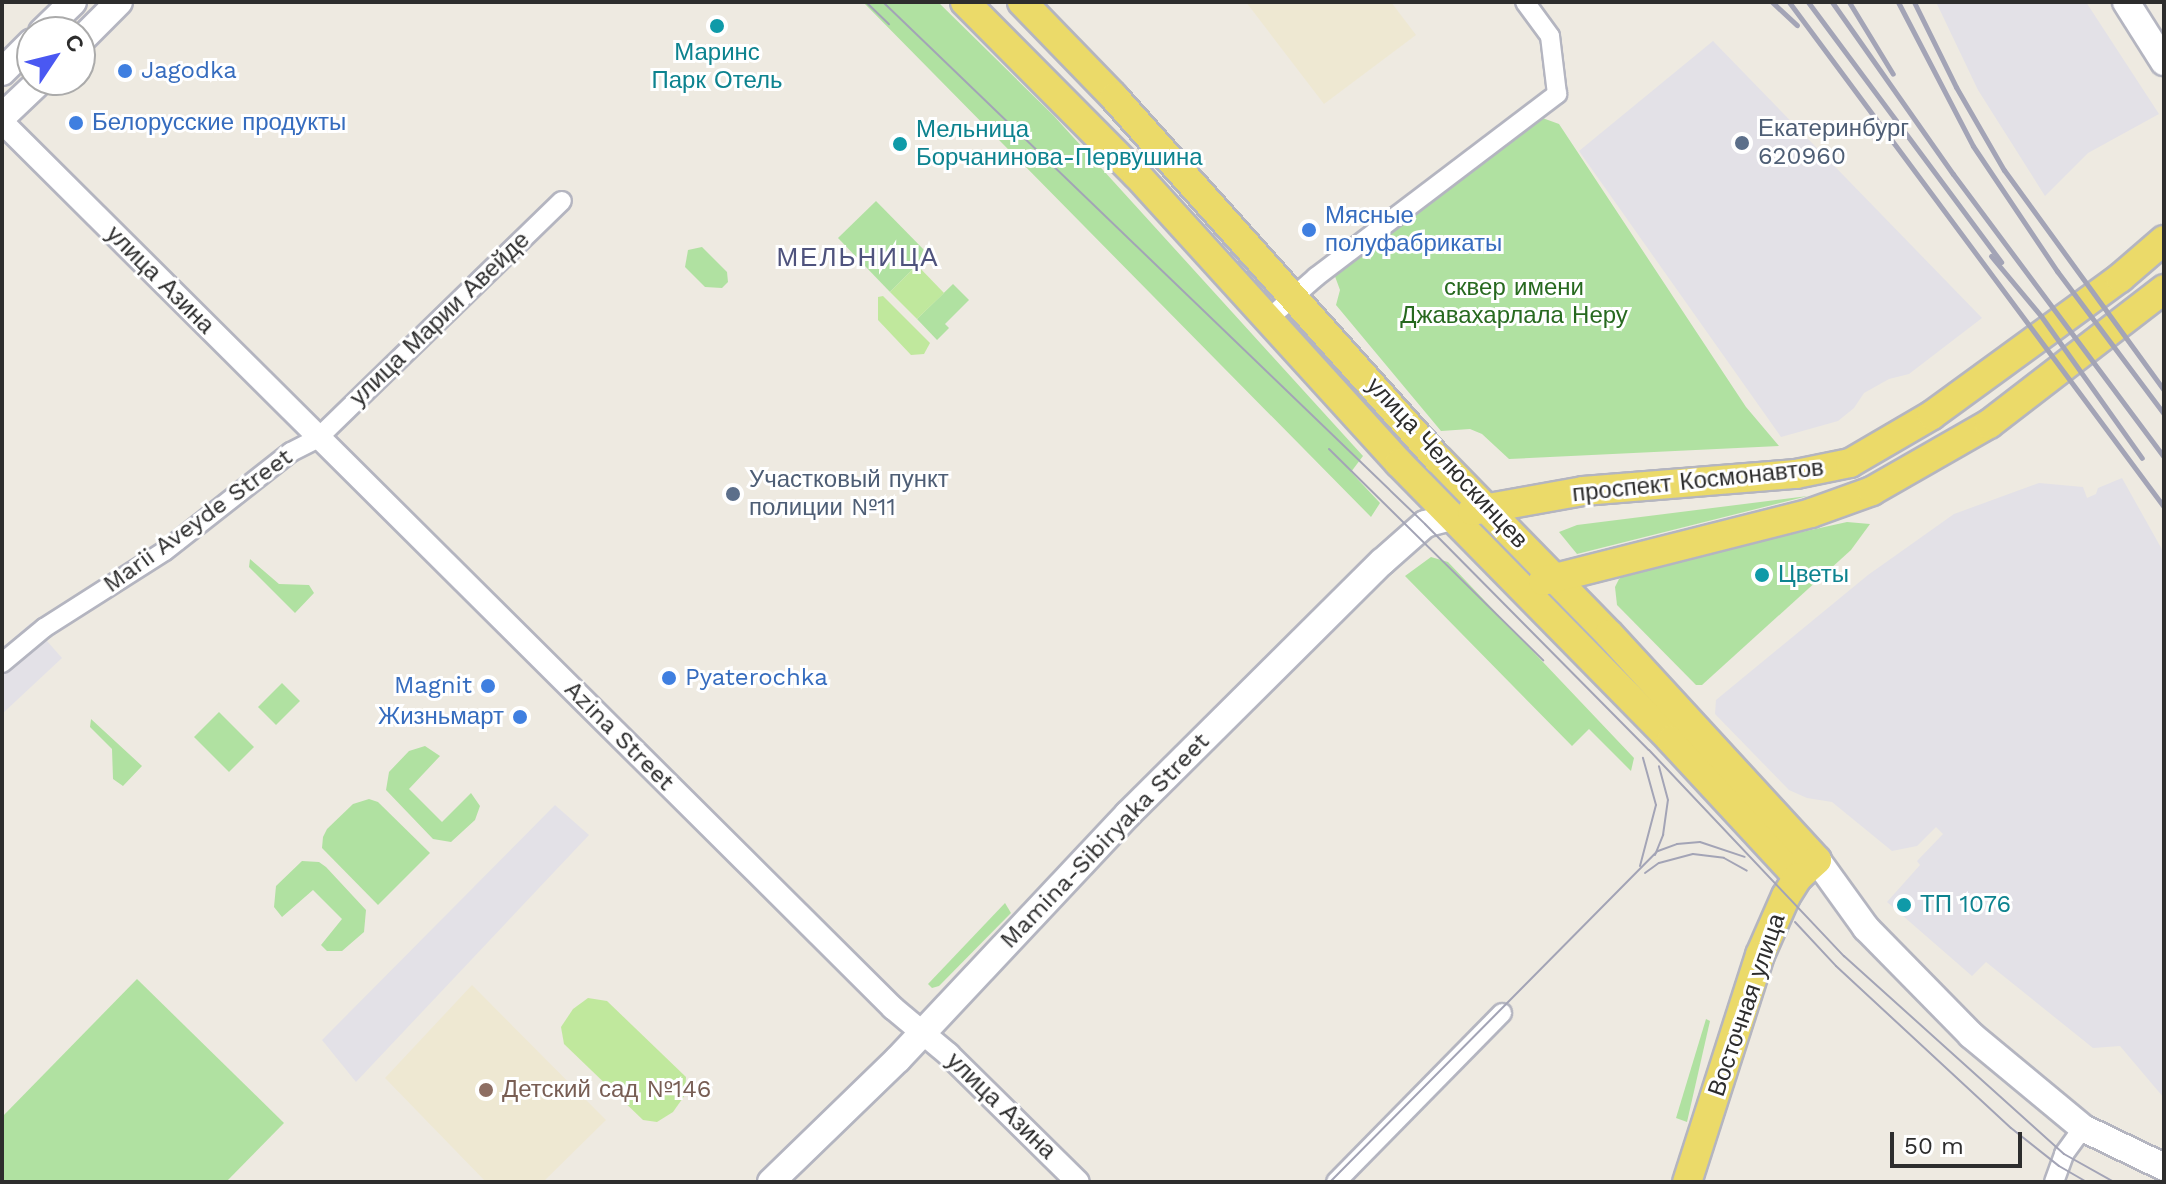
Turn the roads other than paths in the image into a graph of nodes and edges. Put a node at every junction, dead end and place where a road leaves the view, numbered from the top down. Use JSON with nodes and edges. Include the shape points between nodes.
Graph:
{"nodes":[{"id":1,"x":73,"y":2,"type":"edge"},
{"id":2,"x":119,"y":2,"type":"edge"},
{"id":3,"x":965,"y":2,"type":"edge"},
{"id":4,"x":1022,"y":2,"type":"edge"},
{"id":5,"x":1525,"y":2,"type":"edge"},
{"id":6,"x":2126,"y":2,"type":"edge"},
{"id":7,"x":59,"y":16,"type":"edge"},
{"id":8,"x":96,"y":25,"type":"edge"},
{"id":9,"x":2164,"y":62,"type":"edge"},
{"id":10,"x":25,"y":96,"type":"edge"},
{"id":11,"x":2,"y":120,"type":"edge"},
{"id":12,"x":562,"y":201,"type":"dead end"},
{"id":13,"x":2164,"y":240,"type":"edge"},
{"id":14,"x":2164,"y":289,"type":"edge"},
{"id":15,"x":1295,"y":296,"type":"junction"},
{"id":16,"x":1268,"y":319,"type":"junction"},
{"id":17,"x":318,"y":438,"type":"junction"},
{"id":18,"x":1488,"y":507,"type":"junction"},
{"id":19,"x":1451,"y":517,"type":"junction"},
{"id":20,"x":1555,"y":578,"type":"junction"},
{"id":21,"x":1519,"y":587,"type":"junction"},
{"id":22,"x":2,"y":663,"type":"edge"},
{"id":23,"x":1808,"y":868,"type":"junction"},
{"id":24,"x":1502,"y":1013,"type":"dead end"},
{"id":25,"x":922,"y":1033,"type":"junction"},
{"id":26,"x":2083,"y":1128,"type":"junction"},
{"id":27,"x":2164,"y":1167,"type":"edge"},
{"id":28,"x":771,"y":1182,"type":"edge"},
{"id":29,"x":1078,"y":1182,"type":"edge"},
{"id":30,"x":1336,"y":1182,"type":"edge"},
{"id":31,"x":1687,"y":1182,"type":"edge"},
{"id":32,"x":2054,"y":1182,"type":"edge"}],
"edges":[{"from":1,"to":7,"type":"main road"},
{"from":2,"to":8,"type":"main road"},
{"from":3,"to":16,"type":"main road","name":"улица Челюскинцев","via":[[1137,175]]},
{"from":4,"to":15,"type":"main road","name":"улица Челюскинцев"},
{"from":5,"to":15,"type":"street","via":[[1550,36],[1557,94]]},
{"from":6,"to":9,"type":"main road"},
{"from":10,"to":11,"type":"main road"},
{"from":11,"to":17,"type":"street","name":"улица Азина"},
{"from":12,"to":17,"type":"street","name":"улица Марии Авейде"},
{"from":13,"to":18,"type":"main road","name":"проспект Космонавтов","via":[[1932,415],[1850,463],[1796,474],[1583,491]]},
{"from":14,"to":20,"type":"main road","name":"проспект Космонавтов","via":[[1989,424],[1872,491],[1811,513]]},
{"from":15,"to":16,"type":"street"},
{"from":15,"to":18,"type":"main road","name":"улица Челюскинцев","via":[[1438,459]]},
{"from":16,"to":19,"type":"main road","name":"улица Челюскинцев"},
{"from":17,"to":22,"type":"street","name":"Marii Aveyde Street","via":[[291,452],[165,551],[44,628]]},
{"from":17,"to":25,"type":"street","name":"Azina Street"},
{"from":18,"to":19,"type":"main road","name":"проспект Космонавтов"},
{"from":18,"to":20,"type":"main road","name":"улица Челюскинцев"},
{"from":19,"to":21,"type":"main road","name":"улица Челюскинцев"},
{"from":19,"to":25,"type":"main road","name":"Mamina-Sibiryaka Street","via":[[1425,524],[1382,562],[1128,814]]},
{"from":20,"to":21,"type":"main road","name":"проспект Космонавтов"},
{"from":20,"to":23,"type":"main road","name":"улица Челюскинцев"},
{"from":21,"to":23,"type":"main road","name":"улица Челюскинцев"},
{"from":23,"to":26,"type":"main road","name":"улица Челюскинцев","via":[[1971,1035]]},
{"from":23,"to":31,"type":"main road","name":"Восточная улица","via":[[1780,907],[1760,955]]},
{"from":24,"to":30,"type":"street"},
{"from":25,"to":28,"type":"main road","name":"Mamina-Sibiryaka Street"},
{"from":25,"to":29,"type":"street","name":"улица Азина"},
{"from":26,"to":27,"type":"main road","name":"улица Челюскинцев"},
{"from":26,"to":32,"type":"street","via":[[2064,1154]]}]}
